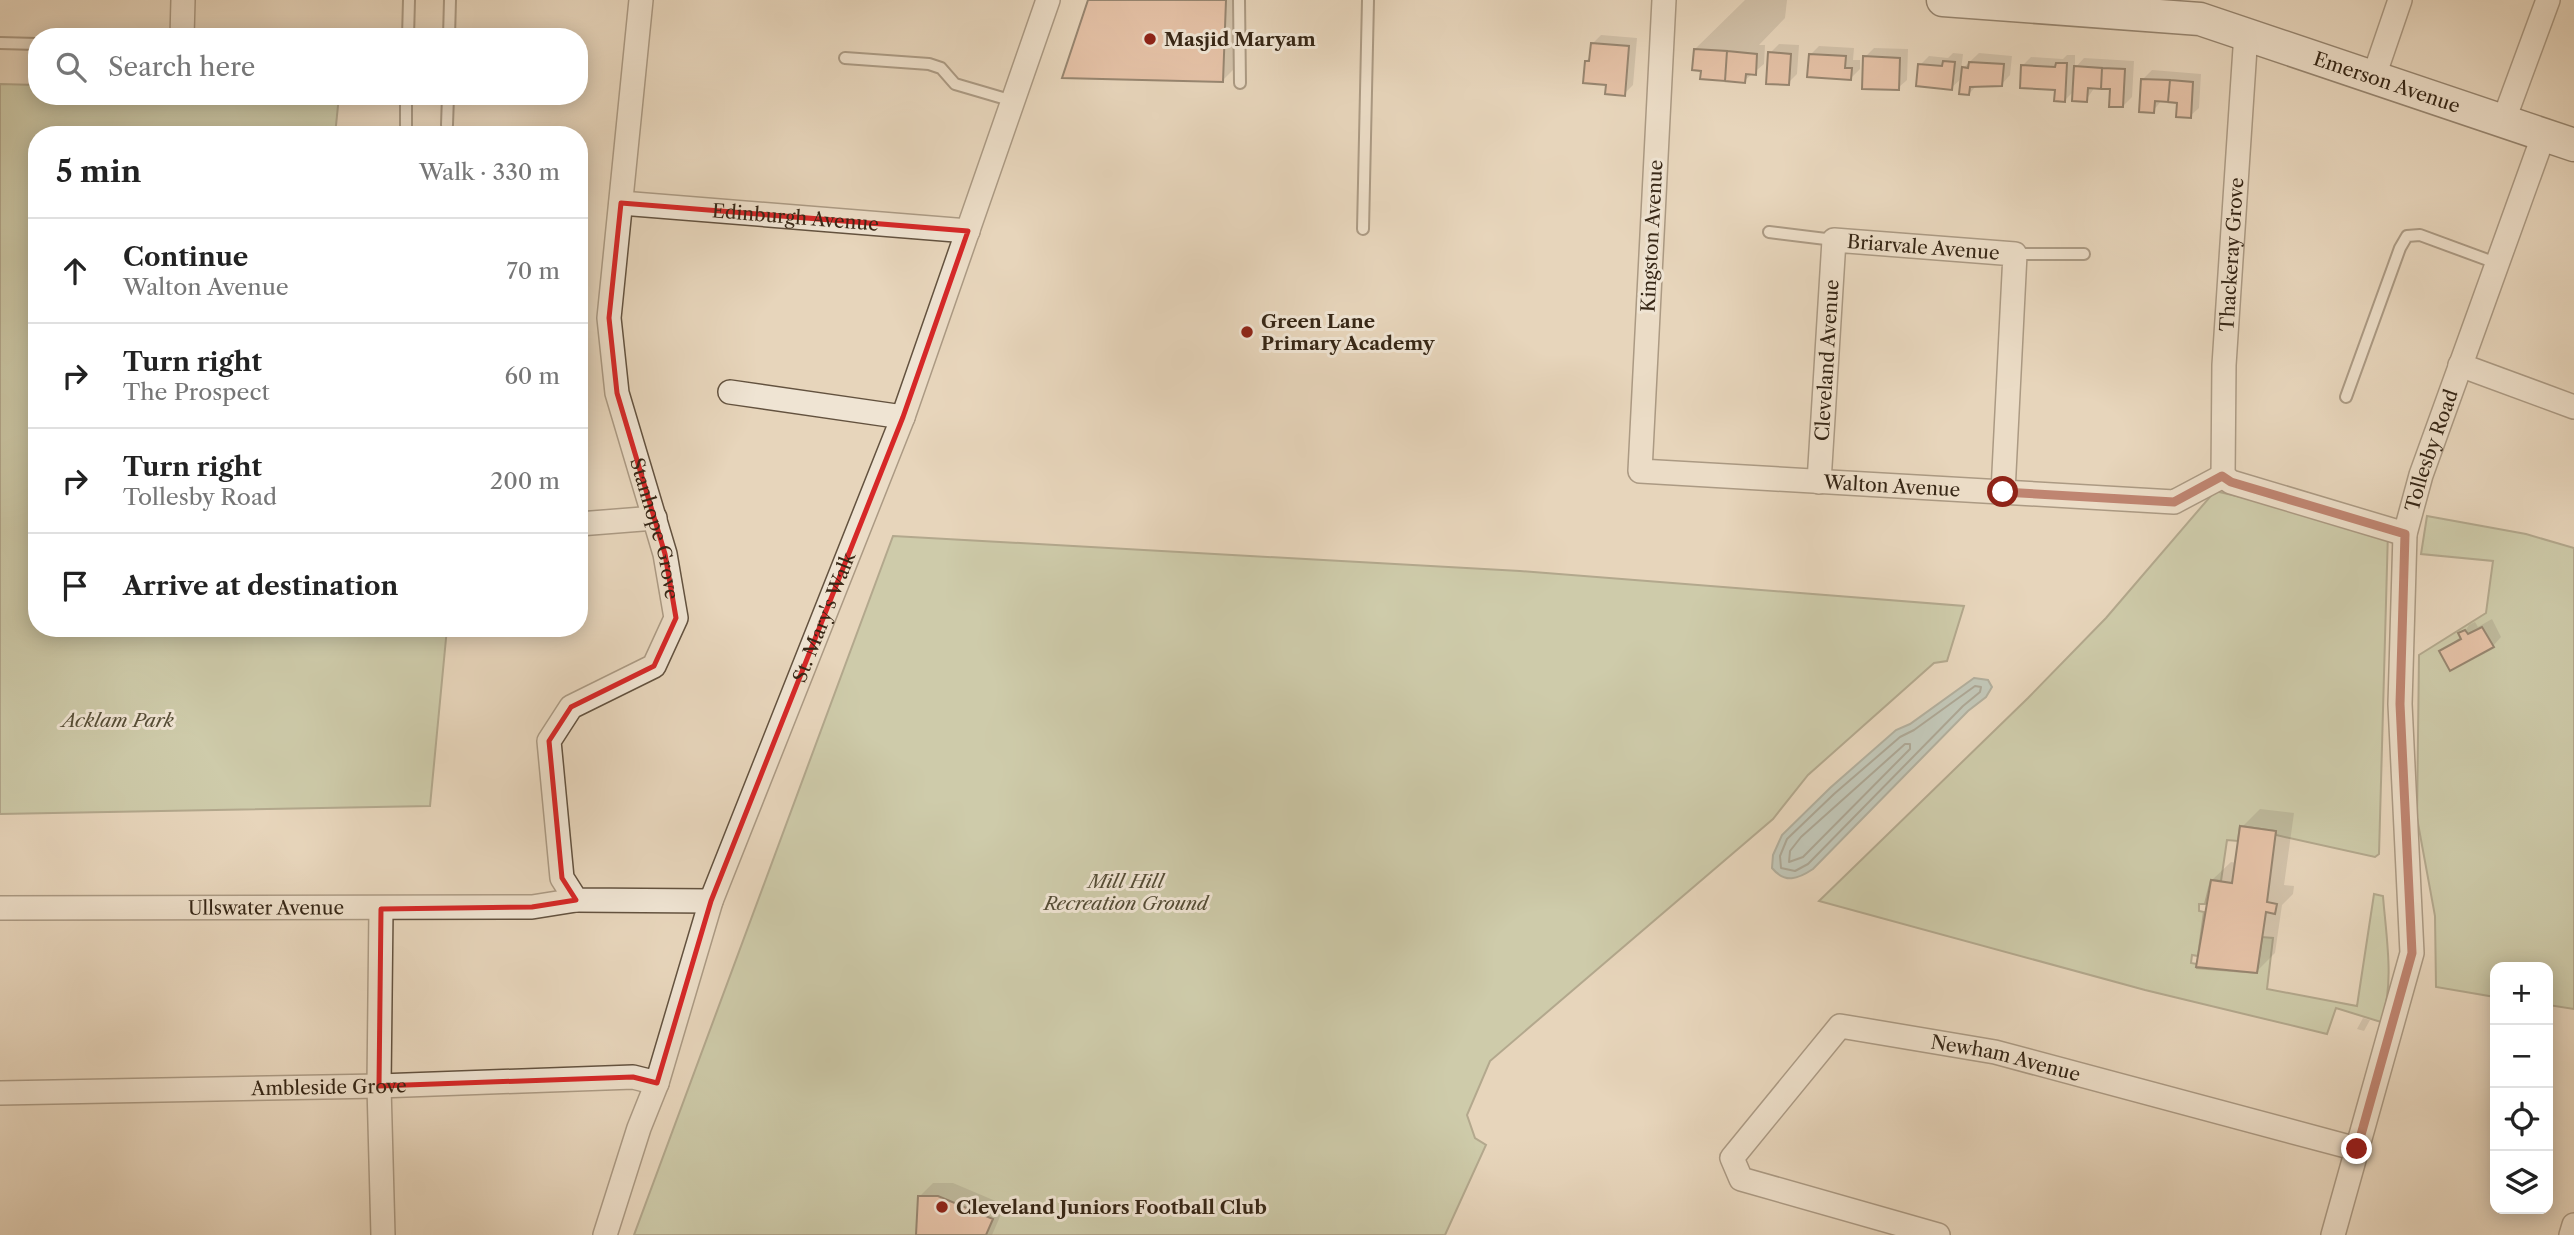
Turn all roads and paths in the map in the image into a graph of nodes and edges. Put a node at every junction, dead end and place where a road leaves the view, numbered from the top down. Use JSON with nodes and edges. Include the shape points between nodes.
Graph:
{"nodes":[{"id":1,"x":183,"y":0,"type":"edge"},
{"id":2,"x":409,"y":0,"type":"edge"},
{"id":3,"x":450,"y":0,"type":"edge"},
{"id":4,"x":641,"y":0,"type":"edge"},
{"id":5,"x":1048,"y":0,"type":"edge"},
{"id":6,"x":1239,"y":0,"type":"edge"},
{"id":7,"x":1368,"y":0,"type":"edge"},
{"id":8,"x":1664,"y":0,"type":"edge"},
{"id":9,"x":1944,"y":0,"type":"edge"},
{"id":10,"x":2400,"y":0,"type":"edge"},
{"id":11,"x":2548,"y":0,"type":"edge"},
{"id":12,"x":2199,"y":9,"type":"edge"},
{"id":13,"x":182,"y":28,"type":"edge"},
{"id":14,"x":408,"y":28,"type":"edge"},
{"id":15,"x":449,"y":28,"type":"edge"},
{"id":16,"x":2246,"y":33,"type":"junction"},
{"id":17,"x":0,"y":43,"type":"edge"},
{"id":18,"x":28,"y":44,"type":"edge"},
{"id":19,"x":845,"y":58,"type":"dead end"},
{"id":20,"x":2374,"y":76,"type":"junction"},
{"id":21,"x":1240,"y":83,"type":"dead end"},
{"id":22,"x":1013,"y":101,"type":"junction"},
{"id":23,"x":406,"y":105,"type":"edge"},
{"id":24,"x":448,"y":105,"type":"edge"},
{"id":25,"x":2503,"y":122,"type":"junction"},
{"id":26,"x":447,"y":125,"type":"dead end"},
{"id":27,"x":406,"y":126,"type":"edge"},
{"id":28,"x":2544,"y":134,"type":"junction"},
{"id":29,"x":2574,"y":145,"type":"edge"},
{"id":30,"x":621,"y":203,"type":"junction"},
{"id":31,"x":1363,"y":229,"type":"dead end"},
{"id":32,"x":968,"y":231,"type":"junction"},
{"id":33,"x":1769,"y":232,"type":"dead end"},
{"id":34,"x":1834,"y":240,"type":"junction"},
{"id":35,"x":2015,"y":254,"type":"junction"},
{"id":36,"x":2084,"y":254,"type":"dead end"},
{"id":37,"x":2496,"y":263,"type":"junction"},
{"id":38,"x":2460,"y":365,"type":"junction"},
{"id":39,"x":730,"y":392,"type":"dead end"},
{"id":40,"x":2346,"y":397,"type":"dead end"},
{"id":41,"x":2574,"y":407,"type":"edge"},
{"id":42,"x":903,"y":417,"type":"junction"},
{"id":43,"x":1640,"y":471,"type":"joint"},
{"id":44,"x":2222,"y":476,"type":"junction"},
{"id":45,"x":1819,"y":482,"type":"junction"},
{"id":46,"x":2003,"y":492,"type":"junction"},
{"id":47,"x":656,"y":518,"type":"junction"},
{"id":48,"x":588,"y":523,"type":"edge"},
{"id":49,"x":2405,"y":534,"type":"junction"},
{"id":50,"x":576,"y":900,"type":"junction"},
{"id":51,"x":711,"y":901,"type":"junction"},
{"id":52,"x":0,"y":908,"type":"edge"},
{"id":53,"x":381,"y":909,"type":"junction"},
{"id":54,"x":657,"y":1083,"type":"junction"},
{"id":55,"x":379,"y":1086,"type":"junction"},
{"id":56,"x":0,"y":1093,"type":"edge"},
{"id":57,"x":2357,"y":1149,"type":"junction"},
{"id":58,"x":2574,"y":1225,"type":"edge"},
{"id":59,"x":607,"y":1231,"type":"edge"},
{"id":60,"x":383,"y":1235,"type":"edge"},
{"id":61,"x":1938,"y":1235,"type":"edge"},
{"id":62,"x":2333,"y":1235,"type":"edge"},
{"id":63,"x":2571,"y":1235,"type":"edge"}],
"edges":[{"from":1,"to":13,"type":"street"},
{"from":2,"to":14,"type":"lane"},
{"from":3,"to":15,"type":"lane"},
{"from":4,"to":30,"type":"street","name":"Stanhope Grove"},
{"from":5,"to":22,"type":"street","name":"St. Mary's Walk"},
{"from":6,"to":21,"type":"lane"},
{"from":7,"to":31,"type":"lane"},
{"from":8,"to":43,"type":"street","name":"Kingston Avenue"},
{"from":9,"to":12,"type":"street","name":"Emerson Avenue"},
{"from":10,"to":20,"type":"street"},
{"from":11,"to":25,"type":"street"},
{"from":12,"to":16,"type":"street","name":"Emerson Avenue"},
{"from":16,"to":20,"type":"street","name":"Emerson Avenue"},
{"from":16,"to":44,"type":"street","name":"Thackeray Grove","via":[[2224,365]]},
{"from":17,"to":18,"type":"lane"},
{"from":19,"to":22,"type":"lane","via":[[929,64],[941,68],[955,83]]},
{"from":20,"to":25,"type":"street","name":"Emerson Avenue"},
{"from":22,"to":32,"type":"street","name":"St. Mary's Walk"},
{"from":23,"to":27,"type":"lane"},
{"from":24,"to":26,"type":"lane"},
{"from":25,"to":28,"type":"street","name":"Emerson Avenue"},
{"from":28,"to":29,"type":"street","name":"Emerson Avenue"},
{"from":28,"to":37,"type":"street","name":"Tollesby Road"},
{"from":30,"to":32,"type":"street","name":"Edinburgh Avenue"},
{"from":30,"to":47,"type":"street","name":"Stanhope Grove","via":[[609,318],[617,393]]},
{"from":32,"to":42,"type":"street","name":"St. Mary's Walk"},
{"from":33,"to":34,"type":"lane"},
{"from":34,"to":35,"type":"street","name":"Briarvale Avenue"},
{"from":34,"to":45,"type":"street","name":"Cleveland Avenue"},
{"from":35,"to":36,"type":"lane"},
{"from":35,"to":46,"type":"street"},
{"from":37,"to":38,"type":"street","name":"Tollesby Road"},
{"from":37,"to":40,"type":"lane","via":[[2420,235],[2407,236]]},
{"from":38,"to":41,"type":"street"},
{"from":38,"to":49,"type":"street","name":"Tollesby Road"},
{"from":39,"to":42,"type":"street"},
{"from":42,"to":51,"type":"street","name":"St. Mary's Walk"},
{"from":43,"to":45,"type":"street","name":"Walton Avenue"},
{"from":44,"to":46,"type":"street","name":"Walton Avenue","via":[[2174,502]]},
{"from":44,"to":49,"type":"street"},
{"from":45,"to":46,"type":"street","name":"Walton Avenue"},
{"from":47,"to":48,"type":"street"},
{"from":47,"to":50,"type":"street","name":"Stanhope Grove","via":[[676,618],[654,666],[571,707],[549,741],[562,877]]},
{"from":49,"to":57,"type":"street","name":"Tollesby Road","via":[[2400,704],[2412,953]]},
{"from":50,"to":51,"type":"street"},
{"from":50,"to":53,"type":"street","name":"Ullswater Avenue","via":[[532,907]]},
{"from":51,"to":54,"type":"street","name":"St. Mary's Walk"},
{"from":52,"to":53,"type":"street","name":"Ullswater Avenue"},
{"from":53,"to":55,"type":"street"},
{"from":54,"to":55,"type":"street","name":"Ambleside Grove","via":[[633,1077]]},
{"from":54,"to":59,"type":"street","name":"St. Mary's Walk"},
{"from":55,"to":56,"type":"street","name":"Ambleside Grove"},
{"from":55,"to":60,"type":"street"},
{"from":57,"to":61,"type":"street","name":"Newham Avenue","via":[[1995,1052],[1840,1026],[1732,1158],[1741,1179]]},
{"from":57,"to":62,"type":"street","name":"Tollesby Road"},
{"from":58,"to":63,"type":"street"}]}
